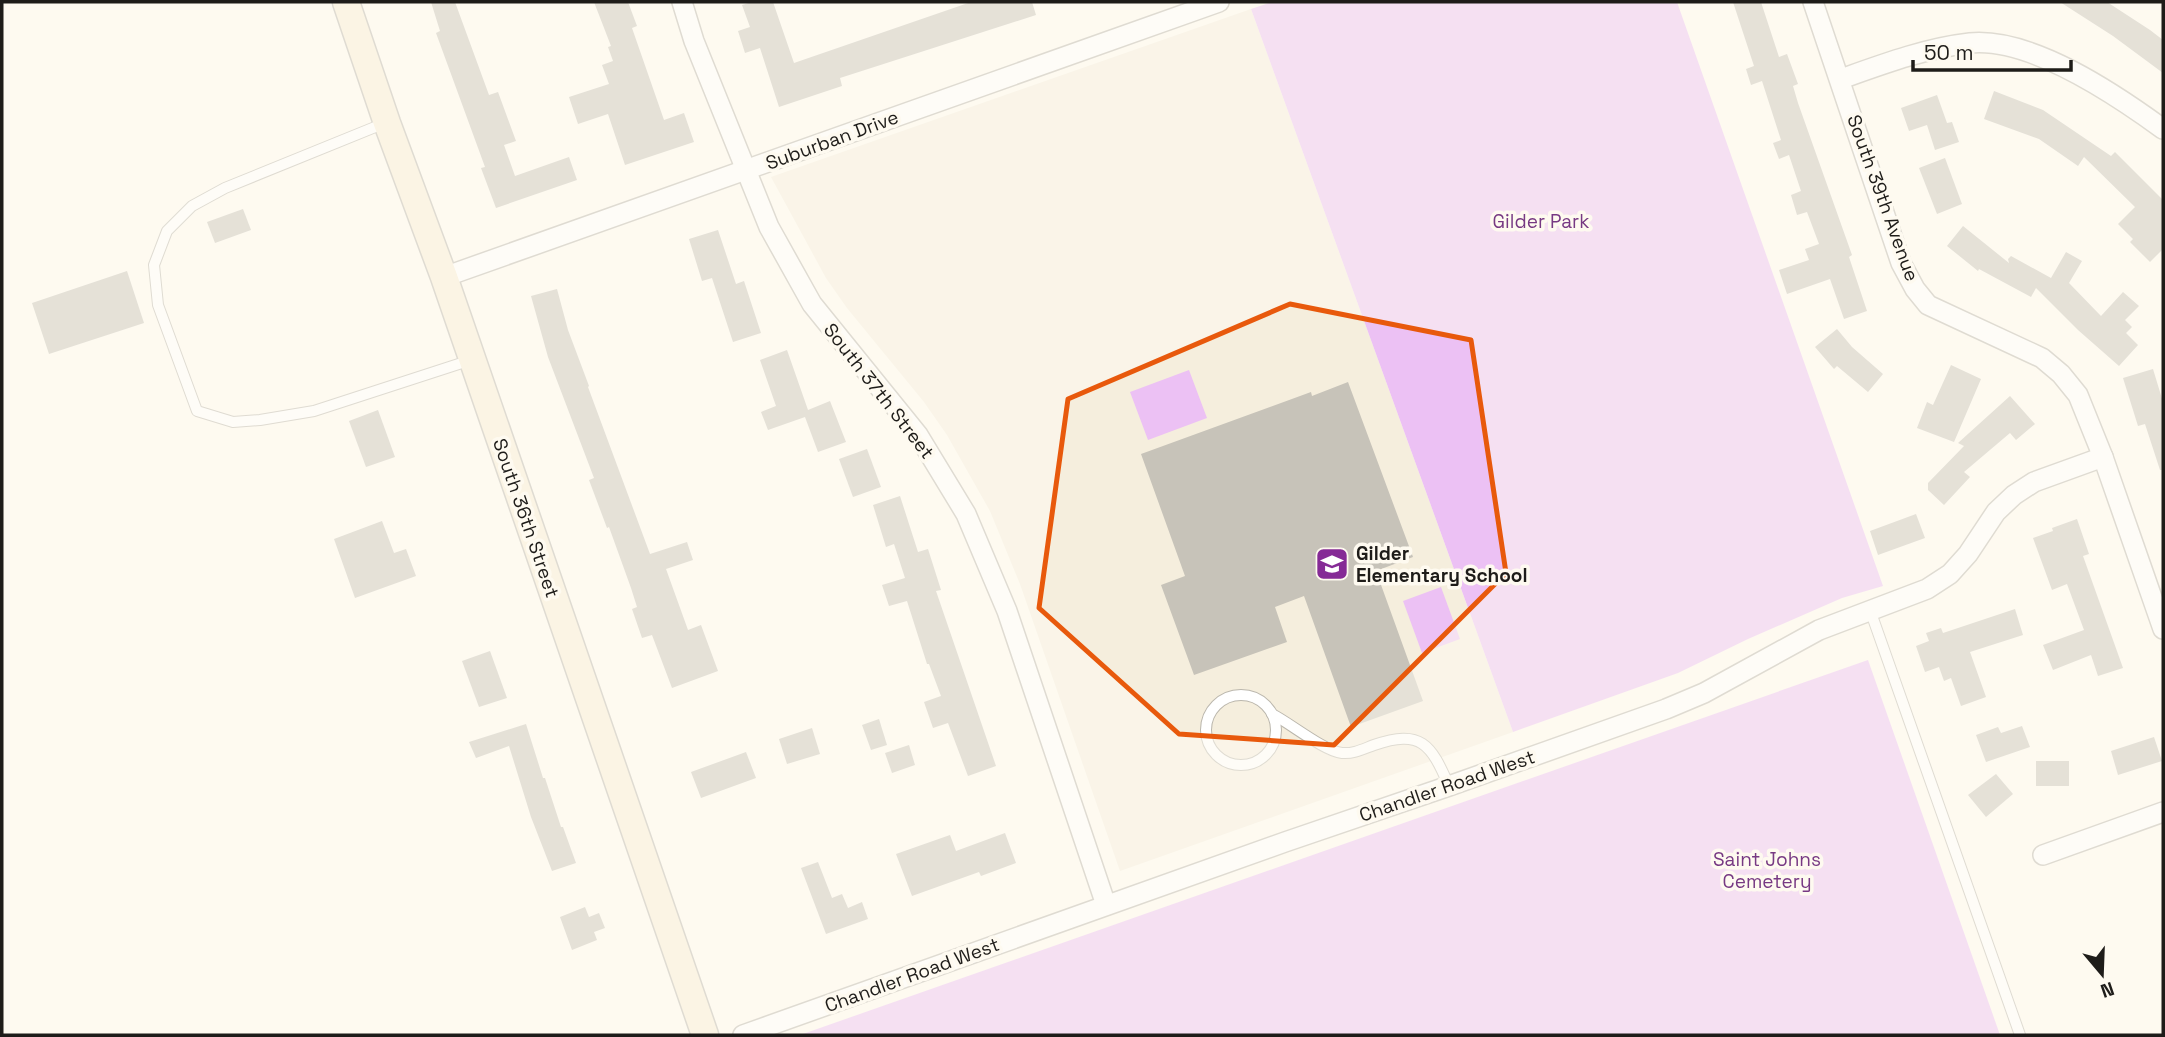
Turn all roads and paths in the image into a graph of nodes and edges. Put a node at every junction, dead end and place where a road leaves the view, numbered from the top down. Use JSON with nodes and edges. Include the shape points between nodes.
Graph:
{"nodes":[{"id":1,"x":345,"y":2,"type":"edge"},
{"id":2,"x":682,"y":2,"type":"edge"},
{"id":3,"x":1219,"y":2,"type":"edge"},
{"id":4,"x":1813,"y":2,"type":"edge"},
{"id":5,"x":1841,"y":79,"type":"junction"},
{"id":6,"x":387,"y":123,"type":"junction"},
{"id":7,"x":2163,"y":129,"type":"edge"},
{"id":8,"x":747,"y":170,"type":"junction"},
{"id":9,"x":444,"y":277,"type":"junction"},
{"id":10,"x":472,"y":360,"type":"junction"},
{"id":11,"x":2103,"y":457,"type":"junction"},
{"id":12,"x":1870,"y":611,"type":"junction"},
{"id":13,"x":2163,"y":629,"type":"edge"},
{"id":14,"x":1272,"y":714,"type":"junction"},
{"id":15,"x":1449,"y":786,"type":"junction"},
{"id":16,"x":2163,"y":812,"type":"edge"},
{"id":17,"x":2043,"y":855,"type":"dead end"},
{"id":18,"x":1106,"y":905,"type":"junction"},
{"id":19,"x":705,"y":1035,"type":"edge"},
{"id":20,"x":743,"y":1035,"type":"edge"},
{"id":21,"x":2020,"y":1035,"type":"edge"}],
"edges":[{"from":1,"to":6,"type":"main road","name":"South 36th Street"},
{"from":2,"to":8,"type":"street","name":"South 37th Street"},
{"from":3,"to":8,"type":"street","name":"Suburban Drive"},
{"from":4,"to":5,"type":"street","name":"South 39th Avenue"},
{"from":5,"to":7,"type":"street","via":[[1901,58],[1972,43],[2021,47],[2113,93]]},
{"from":5,"to":11,"type":"street","name":"South 39th Avenue","via":[[1901,263],[1915,289],[1928,305],[2042,358],[2061,374],[2078,395]]},
{"from":6,"to":9,"type":"main road","name":"South 36th Street"},
{"from":6,"to":10,"type":"lane","via":[[225,188],[192,206],[167,231],[155,265],[158,305],[197,411],[233,422],[314,411]]},
{"from":8,"to":9,"type":"street","name":"Suburban Drive"},
{"from":8,"to":18,"type":"street","name":"South 37th Street","via":[[769,227],[812,304],[918,436],[966,514],[1007,611]]},
{"from":9,"to":10,"type":"main road","name":"South 36th Street"},
{"from":10,"to":19,"type":"main road","name":"South 36th Street"},
{"from":11,"to":12,"type":"street","name":"Chandler Road West","via":[[2034,482],[2014,495],[1950,574],[1927,589]]},
{"from":11,"to":13,"type":"street","name":"South 39th Avenue"},
{"from":12,"to":15,"type":"street","name":"Chandler Road West","via":[[1819,629],[1704,693]]},
{"from":12,"to":21,"type":"lane"},
{"from":14,"to":14,"type":"lane","via":[[1254,698],[1230,696],[1219,702],[1206,722],[1209,746],[1224,761],[1246,765],[1257,761],[1266,755],[1276,735]]},
{"from":14,"to":15,"type":"lane","via":[[1341,753],[1395,738],[1416,740],[1431,750]]},
{"from":15,"to":18,"type":"street","name":"Chandler Road West"},
{"from":16,"to":17,"type":"street"},
{"from":18,"to":20,"type":"street","name":"Chandler Road West"}]}
